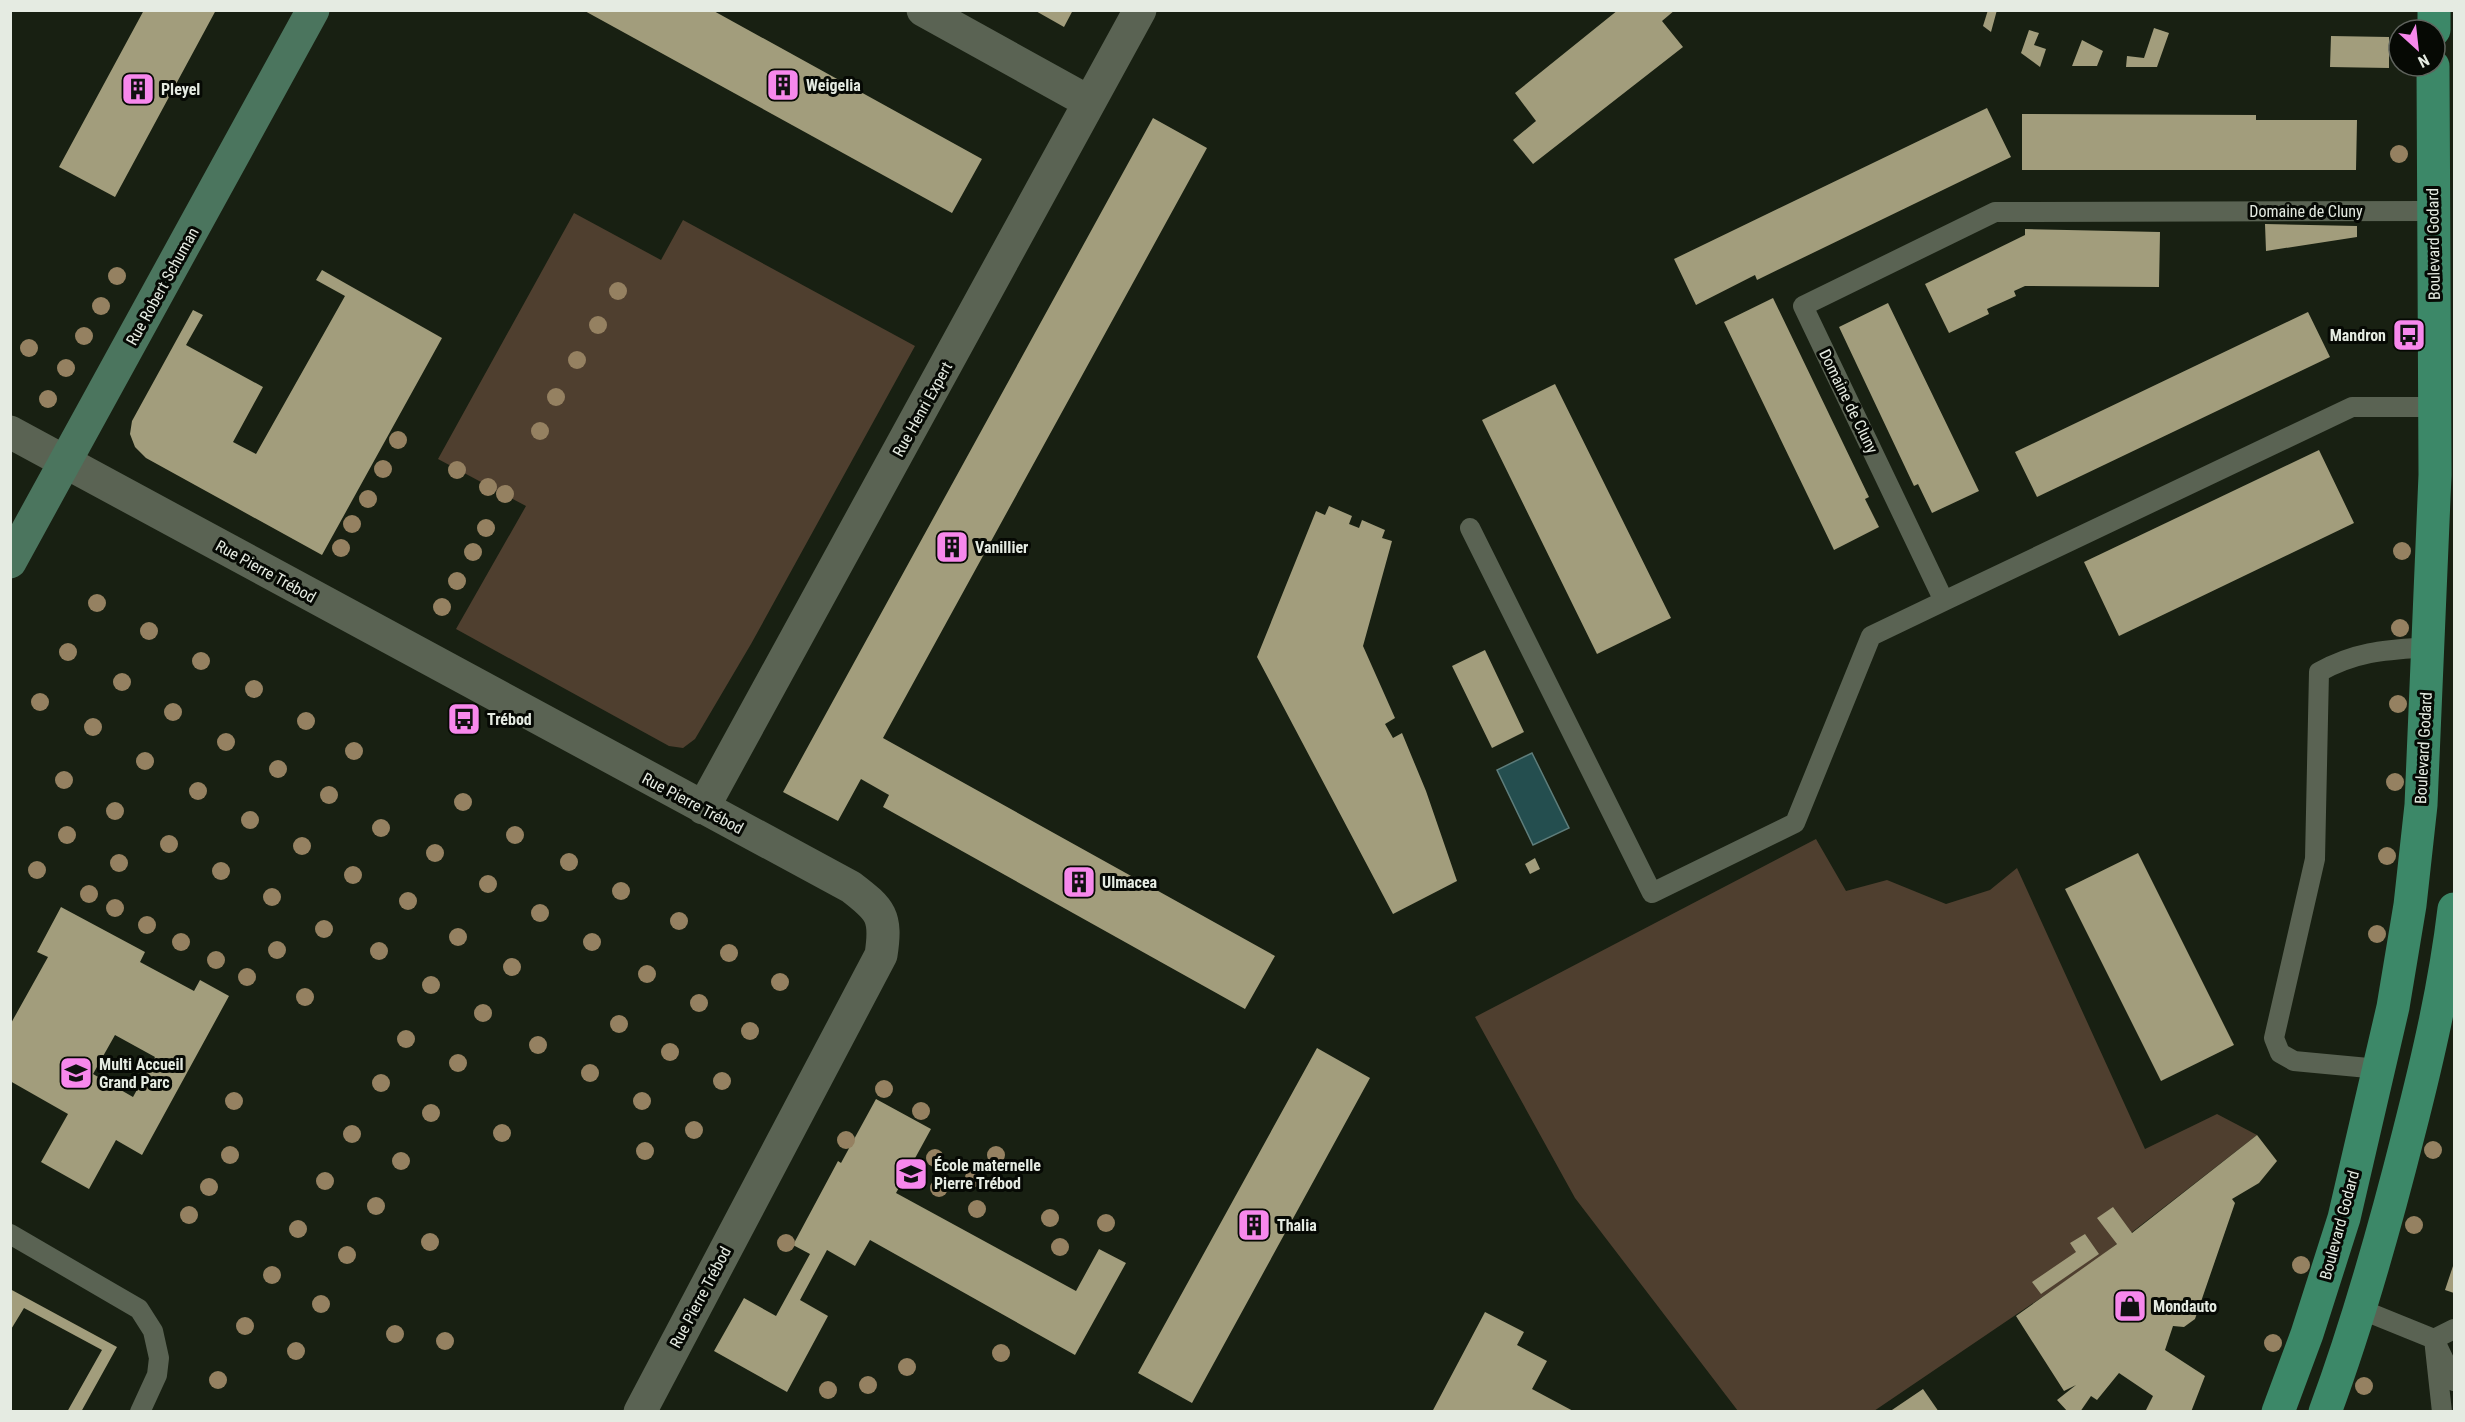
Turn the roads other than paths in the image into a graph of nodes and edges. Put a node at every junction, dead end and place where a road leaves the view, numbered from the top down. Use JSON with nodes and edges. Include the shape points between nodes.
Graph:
{"nodes":[{"id":1,"x":313,"y":10,"type":"edge"},
{"id":2,"x":923,"y":10,"type":"edge"},
{"id":3,"x":1140,"y":10,"type":"edge"},
{"id":4,"x":2433,"y":78,"type":"edge"},
{"id":5,"x":1089,"y":102,"type":"junction"},
{"id":6,"x":2433,"y":211,"type":"junction"},
{"id":7,"x":2435,"y":407,"type":"junction"},
{"id":8,"x":10,"y":432,"type":"edge"},
{"id":9,"x":65,"y":461,"type":"junction"},
{"id":10,"x":1470,"y":528,"type":"dead end"},
{"id":11,"x":10,"y":562,"type":"edge"},
{"id":12,"x":1944,"y":601,"type":"junction"},
{"id":13,"x":2428,"y":647,"type":"junction"},
{"id":14,"x":703,"y":808,"type":"junction"},
{"id":15,"x":2454,"y":909,"type":"edge"},
{"id":16,"x":2379,"y":1069,"type":"junction"},
{"id":17,"x":10,"y":1234,"type":"edge"},
{"id":18,"x":2360,"y":1309,"type":"junction"},
{"id":19,"x":2454,"y":1329,"type":"edge"},
{"id":20,"x":2434,"y":1339,"type":"junction"},
{"id":21,"x":2454,"y":1381,"type":"edge"},
{"id":22,"x":140,"y":1412,"type":"edge"},
{"id":23,"x":640,"y":1412,"type":"edge"},
{"id":24,"x":2278,"y":1412,"type":"edge"},
{"id":25,"x":2325,"y":1412,"type":"edge"},
{"id":26,"x":2442,"y":1412,"type":"edge"}],
"edges":[{"from":1,"to":9,"type":"street","name":"Rue Robert Schuman"},
{"from":2,"to":5,"type":"street"},
{"from":3,"to":5,"type":"street","name":"Rue Henri Expert"},
{"from":4,"to":6,"type":"main road","name":"Boulevard Godard"},
{"from":5,"to":14,"type":"street","name":"Rue Henri Expert"},
{"from":6,"to":7,"type":"main road","name":"Boulevard Godard"},
{"from":6,"to":12,"type":"lane","name":"Domaine de Cluny","via":[[1995,212],[1803,306]]},
{"from":7,"to":12,"type":"lane","via":[[2352,407]]},
{"from":7,"to":13,"type":"main road","name":"Boulevard Godard"},
{"from":8,"to":9,"type":"street","name":"Rue Pierre Trébod"},
{"from":9,"to":11,"type":"street","name":"Rue Robert Schuman"},
{"from":9,"to":14,"type":"street","name":"Rue Pierre Trébod"},
{"from":10,"to":12,"type":"lane","via":[[1652,893],[1796,823],[1871,636]]},
{"from":13,"to":16,"type":"main road","name":"Boulevard Godard","via":[[2421,805],[2411,894]]},
{"from":13,"to":16,"type":"lane","via":[[2380,650],[2343,658],[2319,672],[2315,859],[2274,1038],[2280,1053],[2294,1061]]},
{"from":14,"to":23,"type":"street","name":"Rue Pierre Trébod","via":[[851,887],[875,905],[885,930],[881,955]]},
{"from":15,"to":18,"type":"main road","via":[[2438,1016],[2385,1231]]},
{"from":16,"to":24,"type":"main road","name":"Boulevard Godard","via":[[2344,1218]]},
{"from":17,"to":22,"type":"lane","via":[[139,1309],[153,1331],[159,1358],[157,1375]]},
{"from":18,"to":20,"type":"lane"},
{"from":18,"to":25,"type":"main road"},
{"from":19,"to":20,"type":"lane"},
{"from":20,"to":21,"type":"lane"},
{"from":20,"to":26,"type":"lane"}]}
